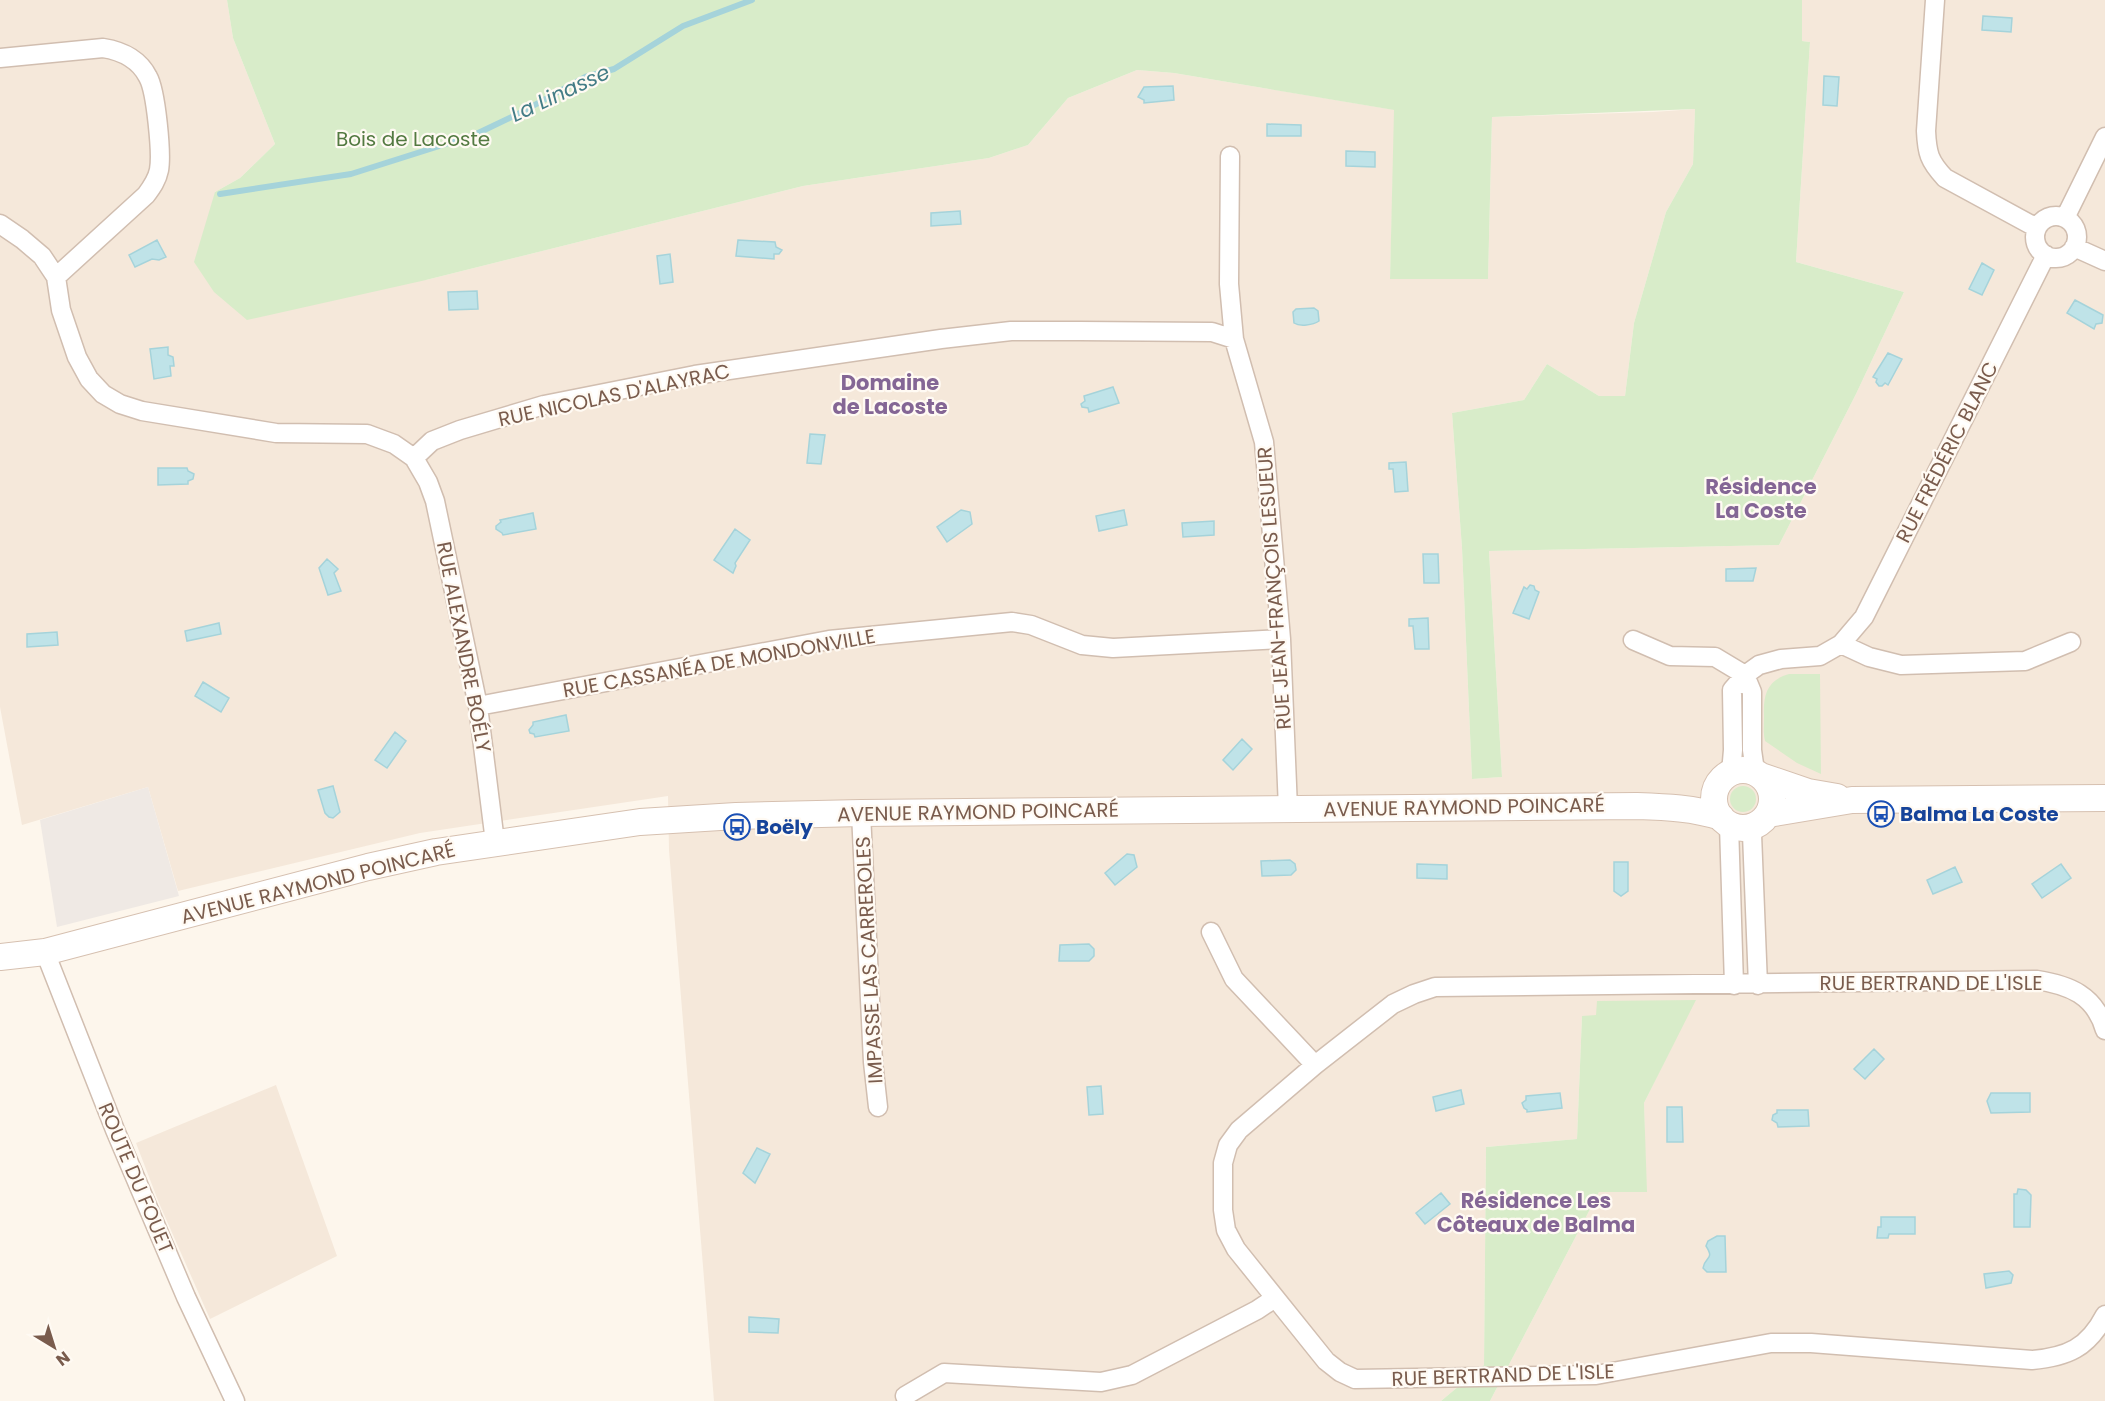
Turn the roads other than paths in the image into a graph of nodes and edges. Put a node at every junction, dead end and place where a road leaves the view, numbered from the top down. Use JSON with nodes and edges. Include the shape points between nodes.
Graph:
{"nodes":[{"id":1,"x":1935,"y":0,"type":"edge"},
{"id":2,"x":0,"y":58,"type":"edge"},
{"id":3,"x":2105,"y":137,"type":"edge"},
{"id":4,"x":1230,"y":156,"type":"dead end"},
{"id":5,"x":2065,"y":218,"type":"junction"},
{"id":6,"x":0,"y":224,"type":"edge"},
{"id":7,"x":2037,"y":228,"type":"junction"},
{"id":8,"x":2074,"y":247,"type":"junction"},
{"id":9,"x":2046,"y":255,"type":"junction"},
{"id":10,"x":2105,"y":261,"type":"edge"},
{"id":11,"x":56,"y":278,"type":"junction"},
{"id":12,"x":1234,"y":339,"type":"junction"},
{"id":13,"x":414,"y":458,"type":"junction"},
{"id":14,"x":1281,"y":639,"type":"junction"},
{"id":15,"x":1633,"y":640,"type":"dead end"},
{"id":16,"x":2071,"y":642,"type":"dead end"},
{"id":17,"x":1841,"y":644,"type":"junction"},
{"id":18,"x":1745,"y":675,"type":"junction"},
{"id":19,"x":478,"y":706,"type":"junction"},
{"id":20,"x":1759,"y":775,"type":"junction"},
{"id":21,"x":1727,"y":776,"type":"junction"},
{"id":22,"x":2105,"y":798,"type":"edge"},
{"id":23,"x":1852,"y":800,"type":"junction"},
{"id":24,"x":1637,"y":806,"type":"junction"},
{"id":25,"x":1288,"y":809,"type":"junction"},
{"id":26,"x":861,"y":813,"type":"junction"},
{"id":27,"x":1743,"y":820,"type":"junction"},
{"id":28,"x":495,"y":842,"type":"junction"},
{"id":29,"x":1211,"y":932,"type":"dead end"},
{"id":30,"x":45,"y":952,"type":"junction"},
{"id":31,"x":0,"y":957,"type":"edge"},
{"id":32,"x":1734,"y":985,"type":"junction"},
{"id":33,"x":1758,"y":985,"type":"junction"},
{"id":34,"x":2100,"y":1007,"type":"edge"},
{"id":35,"x":2105,"y":1030,"type":"edge"},
{"id":36,"x":1315,"y":1065,"type":"junction"},
{"id":37,"x":878,"y":1107,"type":"dead end"},
{"id":38,"x":1275,"y":1298,"type":"junction"},
{"id":39,"x":2105,"y":1315,"type":"edge"},
{"id":40,"x":905,"y":1396,"type":"dead end"},
{"id":41,"x":235,"y":1401,"type":"edge"}],
"edges":[{"from":1,"to":7,"type":"street","via":[[1927,151],[1945,178]]},
{"from":2,"to":11,"type":"street","via":[[117,50],[142,67],[153,93],[159,156],[154,184]]},
{"from":3,"to":5,"type":"street"},
{"from":4,"to":12,"type":"street","name":"RUE JEAN-FRANÇOIS LESUEUR","via":[[1229,284]]},
{"from":5,"to":7,"type":"street","via":[[2052,216]]},
{"from":5,"to":8,"type":"street","via":[[2075,227]]},
{"from":6,"to":11,"type":"street","via":[[42,256]]},
{"from":7,"to":9,"type":"street","via":[[2035,240]]},
{"from":8,"to":9,"type":"street","via":[[2065,256]]},
{"from":8,"to":10,"type":"street"},
{"from":9,"to":17,"type":"street","name":"RUE FRÉDÉRIC BLANC","via":[[1864,617]]},
{"from":11,"to":13,"type":"street","via":[[61,310],[77,357],[89,379],[120,404],[276,433],[367,434],[394,444]]},
{"from":12,"to":13,"type":"street","name":"RUE NICOLAS D'ALAYRAC","via":[[1212,332],[1080,331],[1011,332],[930,340],[695,375],[544,405],[432,441]]},
{"from":12,"to":14,"type":"street","name":"RUE JEAN-FRANÇOIS LESUEUR","via":[[1264,442]]},
{"from":13,"to":19,"type":"street","name":"RUE ALEXANDRE BOÉLY","via":[[435,501]]},
{"from":14,"to":19,"type":"street","name":"RUE CASSANÉA DE MONDONVILLE","via":[[1113,648],[1082,645],[1031,625],[1012,622],[829,640]]},
{"from":14,"to":25,"type":"street","name":"RUE JEAN-FRANÇOIS LESUEUR"},
{"from":15,"to":18,"type":"street","via":[[1670,656],[1715,657]]},
{"from":16,"to":17,"type":"street","via":[[2025,661],[1901,666]]},
{"from":17,"to":18,"type":"street","name":"RUE FRÉDÉRIC BLANC","via":[[1820,656],[1759,665]]},
{"from":18,"to":20,"type":"street","via":[[1752,692],[1752,750]]},
{"from":18,"to":21,"type":"street","via":[[1732,690],[1733,750]]},
{"from":19,"to":28,"type":"street","name":"RUE ALEXANDRE BOÉLY"},
{"from":20,"to":21,"type":"main road","via":[[1742,770]]},
{"from":20,"to":23,"type":"main road","name":"AVENUE RAYMOND POINCARÉ","via":[[1808,792]]},
{"from":20,"to":27,"type":"main road","via":[[1772,797]]},
{"from":21,"to":24,"type":"main road","name":"AVENUE RAYMOND POINCARÉ","via":[[1683,797]]},
{"from":21,"to":27,"type":"main road","via":[[1717,787],[1716,808]]},
{"from":22,"to":23,"type":"main road","name":"AVENUE RAYMOND POINCARÉ"},
{"from":23,"to":27,"type":"main road","name":"AVENUE RAYMOND POINCARÉ"},
{"from":24,"to":25,"type":"main road","name":"AVENUE RAYMOND POINCARÉ"},
{"from":24,"to":27,"type":"main road","name":"AVENUE RAYMOND POINCARÉ","via":[[1687,809]]},
{"from":25,"to":26,"type":"main road","name":"AVENUE RAYMOND POINCARÉ"},
{"from":26,"to":28,"type":"main road","name":"AVENUE RAYMOND POINCARÉ","via":[[640,822]]},
{"from":26,"to":37,"type":"street","name":"IMPASSE LAS CARREROLES"},
{"from":27,"to":32,"type":"street"},
{"from":27,"to":33,"type":"street","via":[[1752,834]]},
{"from":28,"to":30,"type":"main road","name":"AVENUE RAYMOND POINCARÉ","via":[[368,867]]},
{"from":29,"to":36,"type":"street","via":[[1234,978]]},
{"from":30,"to":31,"type":"main road","name":"AVENUE RAYMOND POINCARÉ"},
{"from":30,"to":41,"type":"street","name":"ROUTE DU FOUET","via":[[115,1130]]},
{"from":32,"to":33,"type":"street","name":"RUE BERTRAND DE L'ISLE"},
{"from":32,"to":36,"type":"street","name":"RUE BERTRAND DE L'ISLE","via":[[1435,987],[1393,1004]]},
{"from":33,"to":34,"type":"street","name":"RUE BERTRAND DE L'ISLE","via":[[2037,980],[2061,984]]},
{"from":34,"to":35,"type":"street","name":"RUE BERTRAND DE L'ISLE"},
{"from":36,"to":38,"type":"street","name":"RUE BERTRAND DE L'ISLE","via":[[1239,1130],[1228,1145],[1223,1163],[1226,1230]]},
{"from":38,"to":39,"type":"street","name":"RUE BERTRAND DE L'ISLE","via":[[1326,1361],[1355,1379],[1596,1375],[1771,1343],[2032,1360],[2074,1351],[2089,1339]]},
{"from":38,"to":40,"type":"street","via":[[1132,1375],[1101,1382],[944,1373]]}]}
